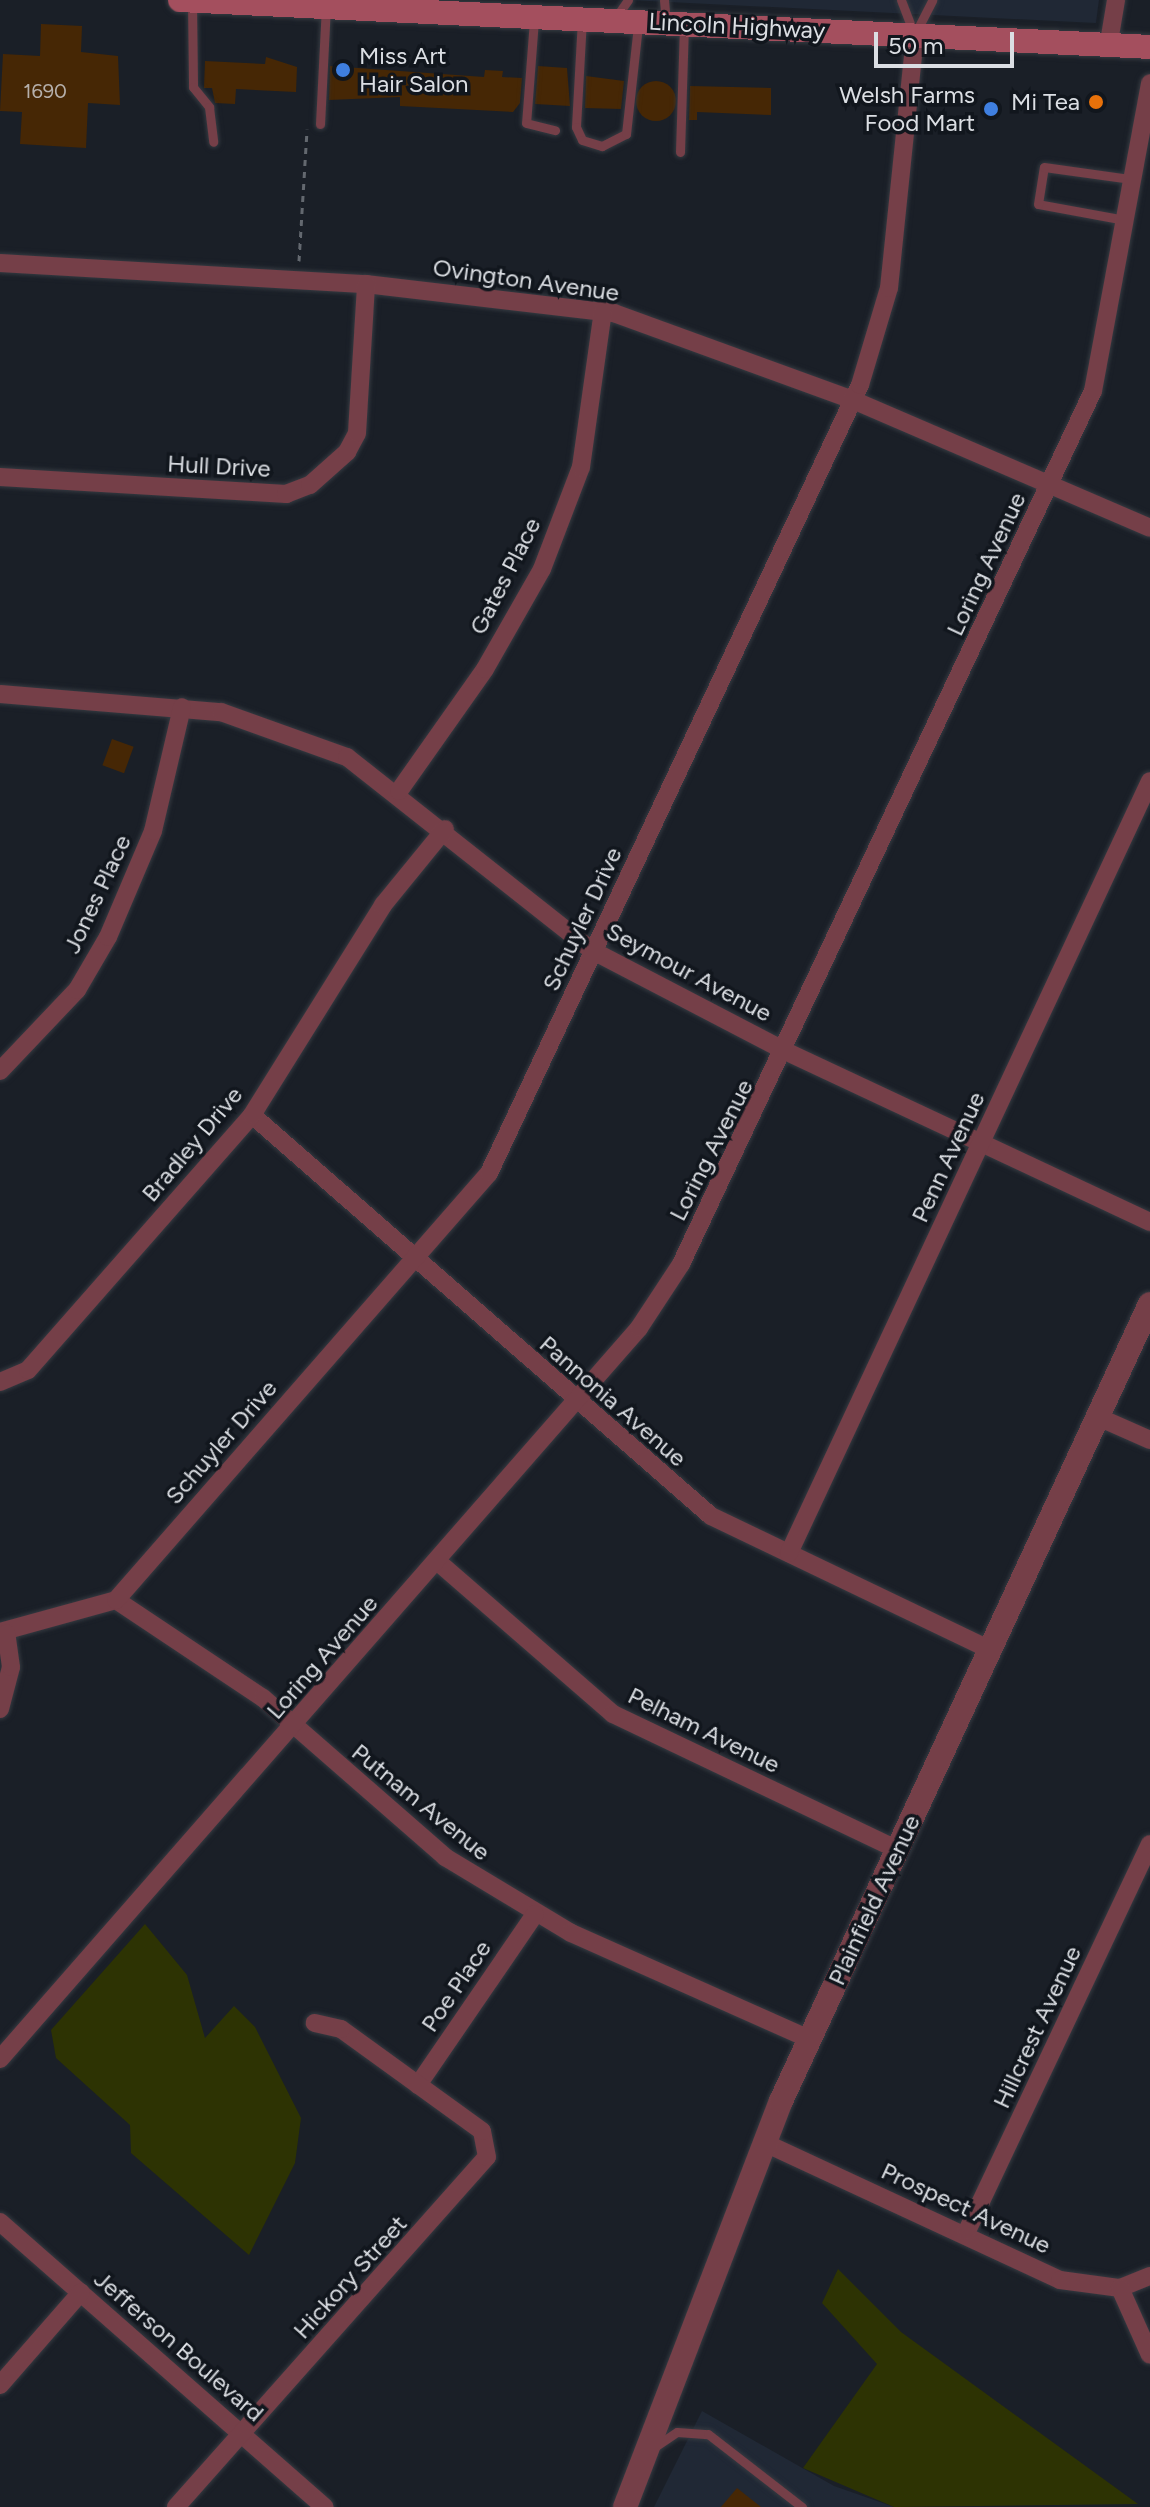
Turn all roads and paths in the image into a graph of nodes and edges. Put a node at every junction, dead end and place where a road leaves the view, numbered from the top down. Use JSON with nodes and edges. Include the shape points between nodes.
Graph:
{"nodes":[{"id":1,"x":180,"y":0,"type":"edge"},
{"id":2,"x":901,"y":0,"type":"edge"},
{"id":3,"x":932,"y":0,"type":"edge"},
{"id":4,"x":1116,"y":0,"type":"edge"},
{"id":5,"x":192,"y":1,"type":"edge"},
{"id":6,"x":229,"y":1,"type":"edge"},
{"id":7,"x":326,"y":7,"type":"junction"},
{"id":8,"x":633,"y":11,"type":"edge"},
{"id":9,"x":671,"y":15,"type":"edge"},
{"id":10,"x":534,"y":17,"type":"junction"},
{"id":11,"x":582,"y":19,"type":"junction"},
{"id":12,"x":915,"y":35,"type":"junction"},
{"id":13,"x":1109,"y":42,"type":"junction"},
{"id":14,"x":1150,"y":47,"type":"edge"},
{"id":15,"x":1150,"y":83,"type":"edge"},
{"id":16,"x":308,"y":115,"type":"dead end"},
{"id":17,"x":320,"y":124,"type":"dead end"},
{"id":18,"x":555,"y":130,"type":"dead end"},
{"id":19,"x":1145,"y":131,"type":"edge"},
{"id":20,"x":213,"y":142,"type":"dead end"},
{"id":21,"x":680,"y":152,"type":"dead end"},
{"id":22,"x":1131,"y":179,"type":"junction"},
{"id":23,"x":1125,"y":220,"type":"junction"},
{"id":24,"x":0,"y":263,"type":"edge"},
{"id":25,"x":299,"y":263,"type":"dead end"},
{"id":26,"x":366,"y":284,"type":"junction"},
{"id":27,"x":603,"y":311,"type":"junction"},
{"id":28,"x":853,"y":400,"type":"junction"},
{"id":29,"x":0,"y":477,"type":"edge"},
{"id":30,"x":1050,"y":481,"type":"junction"},
{"id":31,"x":1150,"y":528,"type":"edge"},
{"id":32,"x":0,"y":694,"type":"edge"},
{"id":33,"x":182,"y":707,"type":"junction"},
{"id":34,"x":1150,"y":781,"type":"edge"},
{"id":35,"x":399,"y":791,"type":"junction"},
{"id":36,"x":445,"y":829,"type":"junction"},
{"id":37,"x":593,"y":951,"type":"junction"},
{"id":38,"x":787,"y":1052,"type":"junction"},
{"id":39,"x":0,"y":1071,"type":"edge"},
{"id":40,"x":252,"y":1115,"type":"junction"},
{"id":41,"x":981,"y":1143,"type":"junction"},
{"id":42,"x":1150,"y":1222,"type":"edge"},
{"id":43,"x":412,"y":1258,"type":"junction"},
{"id":44,"x":1150,"y":1304,"type":"edge"},
{"id":45,"x":0,"y":1382,"type":"edge"},
{"id":46,"x":574,"y":1400,"type":"junction"},
{"id":47,"x":1098,"y":1417,"type":"junction"},
{"id":48,"x":1150,"y":1440,"type":"edge"},
{"id":49,"x":789,"y":1553,"type":"junction"},
{"id":50,"x":437,"y":1561,"type":"junction"},
{"id":51,"x":116,"y":1600,"type":"junction"},
{"id":52,"x":3,"y":1633,"type":"edge"},
{"id":53,"x":991,"y":1650,"type":"junction"},
{"id":54,"x":0,"y":1709,"type":"edge"},
{"id":55,"x":293,"y":1727,"type":"junction"},
{"id":56,"x":1150,"y":1844,"type":"edge"},
{"id":57,"x":898,"y":1850,"type":"junction"},
{"id":58,"x":535,"y":1914,"type":"junction"},
{"id":59,"x":315,"y":2023,"type":"dead end"},
{"id":60,"x":809,"y":2039,"type":"junction"},
{"id":61,"x":0,"y":2059,"type":"edge"},
{"id":62,"x":418,"y":2085,"type":"junction"},
{"id":63,"x":765,"y":2143,"type":"junction"},
{"id":64,"x":0,"y":2222,"type":"edge"},
{"id":65,"x":967,"y":2231,"type":"junction"},
{"id":66,"x":1150,"y":2276,"type":"edge"},
{"id":67,"x":1120,"y":2288,"type":"junction"},
{"id":68,"x":81,"y":2292,"type":"junction"},
{"id":69,"x":1150,"y":2355,"type":"edge"},
{"id":70,"x":0,"y":2385,"type":"edge"},
{"id":71,"x":241,"y":2432,"type":"junction"},
{"id":72,"x":648,"y":2457,"type":"junction"},
{"id":73,"x":176,"y":2507,"type":"edge"},
{"id":74,"x":324,"y":2507,"type":"edge"},
{"id":75,"x":625,"y":2507,"type":"edge"},
{"id":76,"x":802,"y":2507,"type":"edge"}],
"edges":[{"from":1,"to":5,"type":"main road","name":"Lincoln Highway"},
{"from":2,"to":12,"type":"lane"},
{"from":3,"to":12,"type":"lane"},
{"from":4,"to":13,"type":"street"},
{"from":5,"to":6,"type":"main road","name":"Lincoln Highway"},
{"from":5,"to":20,"type":"lane","via":[[193,87],[209,107]]},
{"from":6,"to":7,"type":"main road","name":"Lincoln Highway"},
{"from":7,"to":10,"type":"main road","name":"Lincoln Highway"},
{"from":7,"to":17,"type":"lane"},
{"from":8,"to":9,"type":"main road","name":"Lincoln Highway"},
{"from":8,"to":11,"type":"main road","name":"Lincoln Highway","via":[[614,20]]},
{"from":8,"to":11,"type":"lane","via":[[626,134],[602,146],[582,140],[576,127]]},
{"from":9,"to":12,"type":"main road","name":"Lincoln Highway"},
{"from":9,"to":21,"type":"lane"},
{"from":10,"to":11,"type":"main road","name":"Lincoln Highway"},
{"from":10,"to":18,"type":"lane","via":[[526,123]]},
{"from":12,"to":13,"type":"main road","name":"Lincoln Highway"},
{"from":12,"to":28,"type":"street","name":"Schuyler Drive","via":[[889,288]]},
{"from":13,"to":14,"type":"main road","name":"Lincoln Highway"},
{"from":15,"to":19,"type":"street","name":"Loring Avenue"},
{"from":16,"to":25,"type":"path"},
{"from":19,"to":22,"type":"street","name":"Loring Avenue"},
{"from":22,"to":23,"type":"street","name":"Loring Avenue"},
{"from":22,"to":23,"type":"lane","via":[[1044,167],[1038,204]]},
{"from":23,"to":30,"type":"street","name":"Loring Avenue","via":[[1093,391]]},
{"from":24,"to":26,"type":"street","name":"Ovington Avenue"},
{"from":26,"to":27,"type":"street","name":"Ovington Avenue"},
{"from":26,"to":29,"type":"street","name":"Hull Drive","via":[[357,433],[347,452],[310,485],[286,494]]},
{"from":27,"to":28,"type":"street","name":"Ovington Avenue"},
{"from":27,"to":35,"type":"street","name":"Gates Place","via":[[581,467],[542,569],[485,669]]},
{"from":28,"to":30,"type":"street","name":"Ovington Avenue"},
{"from":28,"to":37,"type":"street","name":"Schuyler Drive"},
{"from":30,"to":31,"type":"street","name":"Ovington Avenue"},
{"from":30,"to":38,"type":"street","name":"Loring Avenue"},
{"from":32,"to":33,"type":"street","name":"Seymour Avenue"},
{"from":33,"to":35,"type":"street","name":"Seymour Avenue","via":[[267,723],[347,757]]},
{"from":33,"to":39,"type":"street","name":"Jones Place","via":[[153,831],[108,937],[77,990]]},
{"from":34,"to":41,"type":"street","name":"Penn Avenue"},
{"from":35,"to":36,"type":"street","name":"Seymour Avenue"},
{"from":36,"to":37,"type":"street","name":"Seymour Avenue"},
{"from":36,"to":40,"type":"street","name":"Bradley Drive","via":[[383,905]]},
{"from":37,"to":38,"type":"street","name":"Seymour Avenue"},
{"from":37,"to":43,"type":"street","name":"Schuyler Drive","via":[[489,1173]]},
{"from":38,"to":41,"type":"street","name":"Seymour Avenue"},
{"from":38,"to":46,"type":"street","name":"Loring Avenue","via":[[681,1264],[639,1328]]},
{"from":40,"to":43,"type":"street","name":"Pannonia Avenue"},
{"from":40,"to":45,"type":"street","name":"Bradley Drive","via":[[28,1370]]},
{"from":41,"to":42,"type":"street","name":"Seymour Avenue"},
{"from":41,"to":49,"type":"street","name":"Penn Avenue"},
{"from":43,"to":46,"type":"street","name":"Pannonia Avenue"},
{"from":43,"to":51,"type":"street","name":"Schuyler Drive"},
{"from":44,"to":47,"type":"street","name":"Plainfield Avenue"},
{"from":46,"to":49,"type":"street","name":"Pannonia Avenue","via":[[711,1516]]},
{"from":46,"to":50,"type":"street","name":"Loring Avenue"},
{"from":47,"to":48,"type":"street"},
{"from":47,"to":53,"type":"street","name":"Plainfield Avenue"},
{"from":49,"to":53,"type":"street","name":"Pannonia Avenue"},
{"from":50,"to":55,"type":"street","name":"Loring Avenue"},
{"from":50,"to":57,"type":"street","name":"Pelham Avenue","via":[[613,1714]]},
{"from":51,"to":52,"type":"street"},
{"from":51,"to":55,"type":"street","name":"Putnam Avenue","via":[[263,1698]]},
{"from":52,"to":54,"type":"street","via":[[11,1667]]},
{"from":53,"to":57,"type":"street","name":"Plainfield Avenue"},
{"from":55,"to":58,"type":"street","name":"Putnam Avenue","via":[[445,1857]]},
{"from":55,"to":61,"type":"street","name":"Loring Avenue"},
{"from":56,"to":65,"type":"street","name":"Hillcrest Avenue"},
{"from":57,"to":60,"type":"street","name":"Plainfield Avenue"},
{"from":58,"to":60,"type":"street","name":"Putnam Avenue"},
{"from":58,"to":62,"type":"street","name":"Poe Place"},
{"from":59,"to":62,"type":"street","via":[[341,2029]]},
{"from":60,"to":63,"type":"street","name":"Plainfield Avenue"},
{"from":62,"to":71,"type":"street","name":"Hickory Street","via":[[482,2131],[487,2157]]},
{"from":63,"to":65,"type":"street","name":"Prospect Avenue"},
{"from":63,"to":72,"type":"street","name":"Plainfield Avenue"},
{"from":64,"to":68,"type":"street","name":"Jefferson Boulevard"},
{"from":65,"to":67,"type":"street","name":"Prospect Avenue","via":[[1060,2280]]},
{"from":66,"to":67,"type":"street","name":"Prospect Avenue"},
{"from":67,"to":69,"type":"street"},
{"from":68,"to":70,"type":"street"},
{"from":68,"to":71,"type":"street","name":"Jefferson Boulevard"},
{"from":71,"to":73,"type":"street","name":"Hickory Street"},
{"from":71,"to":74,"type":"street","name":"Jefferson Boulevard"},
{"from":72,"to":75,"type":"street","name":"Plainfield Avenue"},
{"from":72,"to":76,"type":"lane","via":[[671,2434],[698,2431],[739,2453]]}]}
